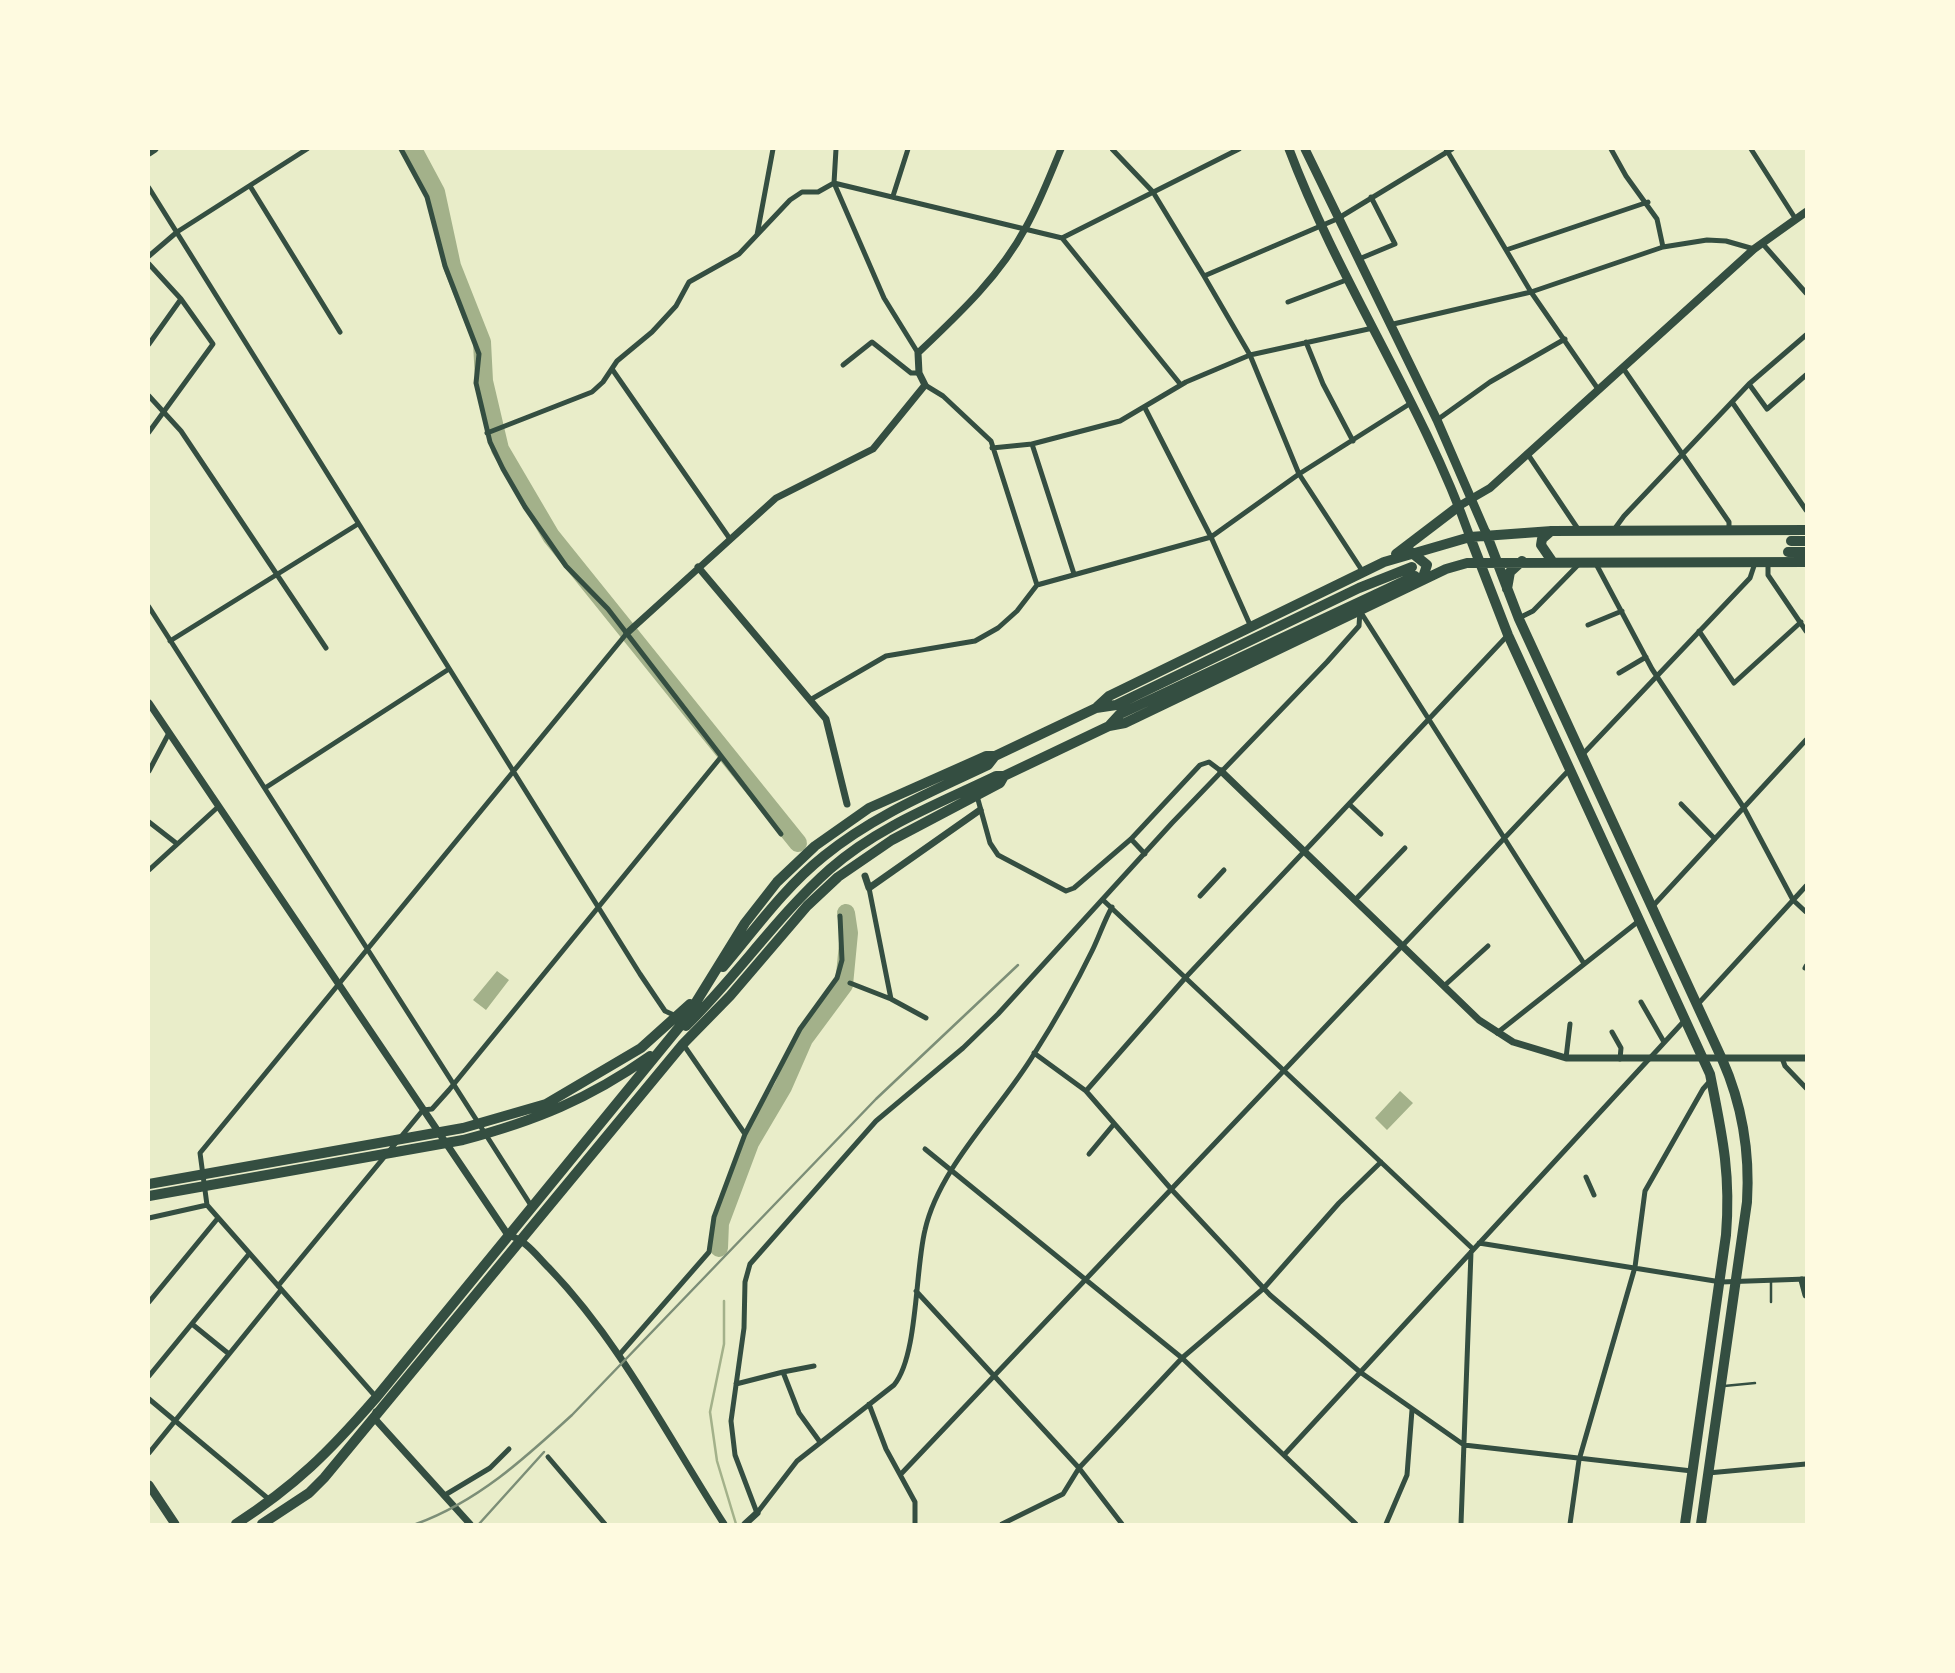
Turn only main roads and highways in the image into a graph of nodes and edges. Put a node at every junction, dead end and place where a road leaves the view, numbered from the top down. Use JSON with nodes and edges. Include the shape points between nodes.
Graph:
{"nodes":[{"id":1,"x":1289,"y":149,"type":"edge"},
{"id":2,"x":1306,"y":149,"type":"edge"},
{"id":3,"x":1806,"y":212,"type":"edge"},
{"id":4,"x":1472,"y":498,"type":"junction"},
{"id":5,"x":1459,"y":506,"type":"junction"},
{"id":6,"x":1552,"y":531,"type":"junction"},
{"id":7,"x":1806,"y":531,"type":"edge"},
{"id":8,"x":1486,"y":533,"type":"junction"},
{"id":9,"x":1470,"y":537,"type":"junction"},
{"id":10,"x":1791,"y":541,"type":"dead end"},
{"id":11,"x":1411,"y":552,"type":"junction"},
{"id":12,"x":1788,"y":552,"type":"dead end"},
{"id":13,"x":1806,"y":552,"type":"edge"},
{"id":14,"x":1495,"y":560,"type":"junction"},
{"id":15,"x":1522,"y":560,"type":"junction"},
{"id":16,"x":1478,"y":561,"type":"junction"},
{"id":17,"x":1553,"y":561,"type":"junction"},
{"id":18,"x":1384,"y":562,"type":"junction"},
{"id":19,"x":1806,"y":562,"type":"edge"},
{"id":20,"x":1416,"y":575,"type":"junction"},
{"id":21,"x":1507,"y":590,"type":"junction"},
{"id":22,"x":1096,"y":708,"type":"junction"},
{"id":23,"x":1109,"y":726,"type":"junction"},
{"id":24,"x":995,"y":756,"type":"junction"},
{"id":25,"x":1004,"y":776,"type":"junction"},
{"id":26,"x":149,"y":1184,"type":"edge"},
{"id":27,"x":149,"y":1196,"type":"edge"},
{"id":28,"x":1705,"y":1384,"type":"junction"},
{"id":29,"x":1721,"y":1386,"type":"junction"},
{"id":30,"x":149,"y":1485,"type":"edge"},
{"id":31,"x":175,"y":1524,"type":"edge"},
{"id":32,"x":236,"y":1524,"type":"edge"},
{"id":33,"x":262,"y":1524,"type":"edge"},
{"id":34,"x":1685,"y":1524,"type":"edge"},
{"id":35,"x":1701,"y":1524,"type":"edge"}],
"edges":[{"from":1,"to":5,"type":"main road"},
{"from":2,"to":4,"type":"main road"},
{"from":3,"to":4,"type":"main road","via":[[1754,249],[1490,488]]},
{"from":4,"to":5,"type":"main road"},
{"from":4,"to":8,"type":"main road"},
{"from":5,"to":9,"type":"main road"},
{"from":5,"to":18,"type":"highway"},
{"from":6,"to":7,"type":"highway"},
{"from":6,"to":8,"type":"highway"},
{"from":6,"to":17,"type":"highway","via":[[1541,545]]},
{"from":7,"to":10,"type":"highway"},
{"from":8,"to":9,"type":"highway"},
{"from":8,"to":14,"type":"highway"},
{"from":9,"to":11,"type":"highway"},
{"from":9,"to":16,"type":"highway"},
{"from":11,"to":18,"type":"highway"},
{"from":11,"to":20,"type":"highway","via":[[1427,565],[1426,575]]},
{"from":12,"to":13,"type":"highway"},
{"from":14,"to":15,"type":"highway"},
{"from":14,"to":16,"type":"highway"},
{"from":14,"to":21,"type":"highway"},
{"from":15,"to":17,"type":"highway"},
{"from":15,"to":21,"type":"highway","via":[[1510,572]]},
{"from":16,"to":20,"type":"highway"},
{"from":16,"to":28,"type":"highway","via":[[1711,1080],[1722,1120],[1729,1192]]},
{"from":17,"to":19,"type":"highway"},
{"from":18,"to":22,"type":"highway","via":[[1109,696]]},
{"from":20,"to":22,"type":"highway","via":[[1359,588],[1116,705]]},
{"from":20,"to":23,"type":"highway","via":[[1360,611],[1125,723]]},
{"from":20,"to":23,"type":"highway","via":[[1120,714]]},
{"from":21,"to":29,"type":"highway","via":[[1698,1004],[1737,1101],[1747,1155],[1747,1202]]},
{"from":22,"to":24,"type":"highway"},
{"from":23,"to":25,"type":"highway"},
{"from":24,"to":26,"type":"highway","via":[[988,765],[849,837],[800,878],[667,1027],[615,1066],[545,1104],[463,1128]]},
{"from":24,"to":32,"type":"highway","via":[[955,768],[870,808],[815,846],[760,902],[685,1020],[330,1452]]},
{"from":25,"to":27,"type":"highway","via":[[900,823],[853,850],[800,897],[677,1034],[579,1101],[549,1115],[463,1140]]},
{"from":25,"to":33,"type":"highway","via":[[1000,783],[892,840],[838,877],[807,906],[684,1044],[375,1419],[309,1493]]},
{"from":28,"to":29,"type":"highway"},
{"from":28,"to":34,"type":"highway"},
{"from":29,"to":35,"type":"highway"},
{"from":30,"to":31,"type":"main road"}]}
